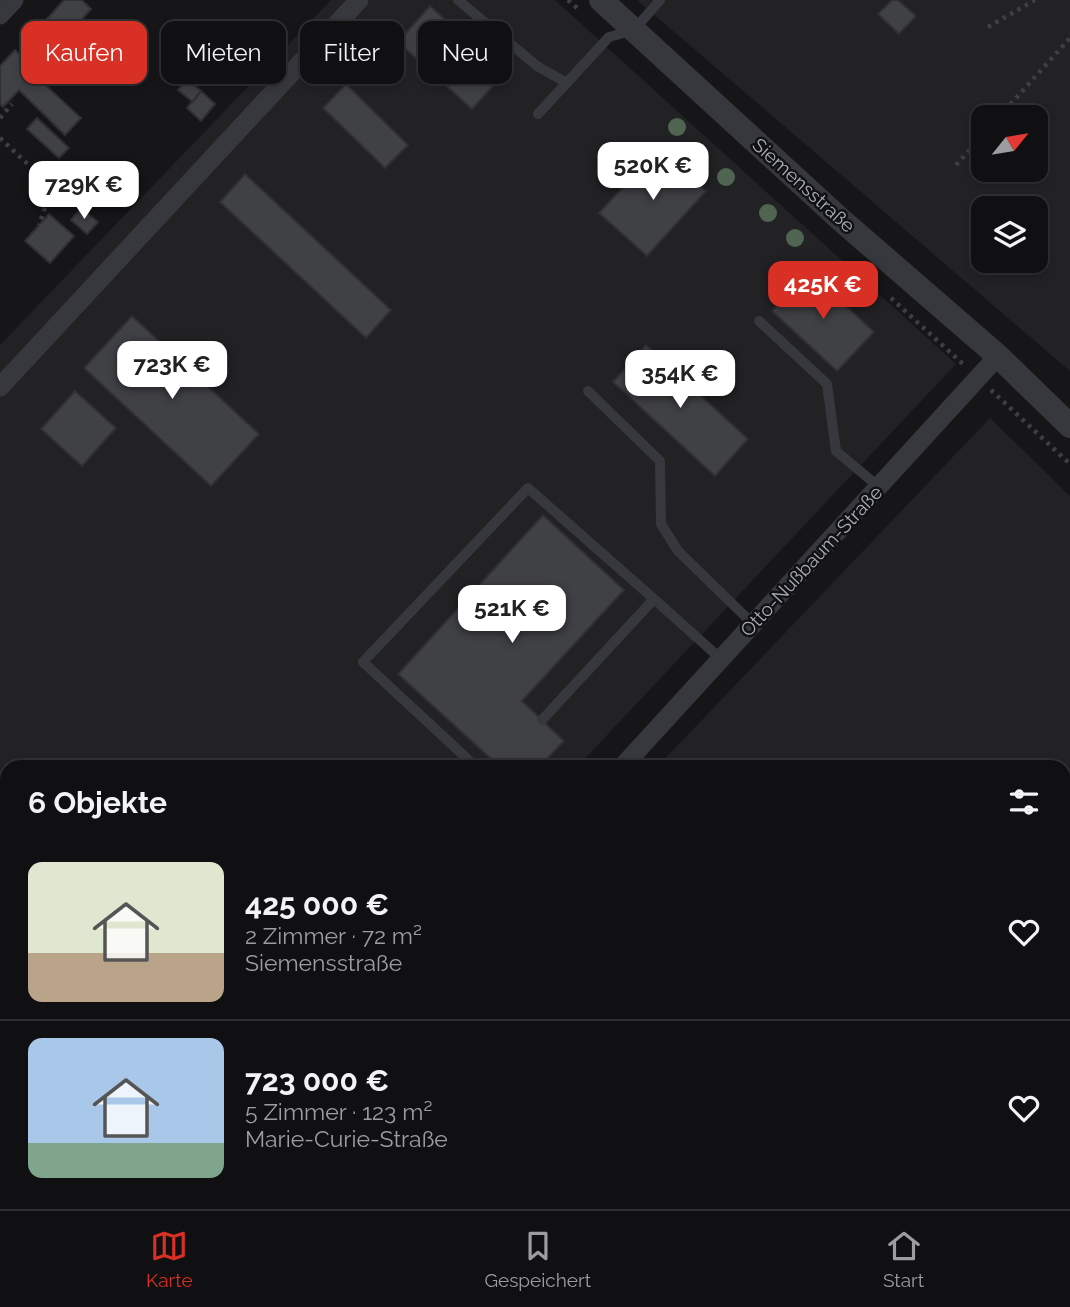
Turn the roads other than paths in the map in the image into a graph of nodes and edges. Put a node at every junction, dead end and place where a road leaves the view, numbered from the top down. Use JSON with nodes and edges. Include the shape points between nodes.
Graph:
{"nodes":[{"id":1,"x":14,"y":0,"type":"edge"},
{"id":2,"x":359,"y":0,"type":"edge"},
{"id":3,"x":458,"y":0,"type":"edge"},
{"id":4,"x":601,"y":0,"type":"edge"},
{"id":5,"x":660,"y":0,"type":"edge"},
{"id":6,"x":0,"y":15,"type":"edge"},
{"id":7,"x":634,"y":30,"type":"junction"},
{"id":8,"x":567,"y":83,"type":"junction"},
{"id":9,"x":538,"y":114,"type":"dead end"},
{"id":10,"x":759,"y":321,"type":"dead end"},
{"id":11,"x":998,"y":356,"type":"junction"},
{"id":12,"x":0,"y":387,"type":"edge"},
{"id":13,"x":588,"y":391,"type":"dead end"},
{"id":14,"x":1070,"y":426,"type":"edge"},
{"id":15,"x":879,"y":487,"type":"junction"},
{"id":16,"x":654,"y":599,"type":"junction"},
{"id":17,"x":753,"y":624,"type":"junction"},
{"id":18,"x":721,"y":659,"type":"junction"},
{"id":19,"x":542,"y":720,"type":"dead end"},
{"id":20,"x":468,"y":760,"type":"edge"},
{"id":21,"x":628,"y":760,"type":"edge"}],
"edges":[{"from":1,"to":6,"type":"street"},
{"from":2,"to":12,"type":"street"},
{"from":3,"to":8,"type":"lane","via":[[537,66]]},
{"from":4,"to":7,"type":"street","name":"Siemensstraße"},
{"from":5,"to":7,"type":"lane"},
{"from":7,"to":8,"type":"lane","via":[[609,37]]},
{"from":7,"to":11,"type":"street","name":"Siemensstraße"},
{"from":8,"to":9,"type":"lane"},
{"from":10,"to":15,"type":"lane","via":[[827,384],[836,451]]},
{"from":11,"to":14,"type":"street","name":"Siemensstraße"},
{"from":11,"to":15,"type":"street","name":"Otto-Nußbaum-Straße"},
{"from":13,"to":17,"type":"lane","via":[[660,461],[661,524],[678,551]]},
{"from":15,"to":17,"type":"street","name":"Otto-Nußbaum-Straße"},
{"from":16,"to":18,"type":"lane"},
{"from":16,"to":19,"type":"lane"},
{"from":16,"to":20,"type":"lane","via":[[528,488],[363,663]]},
{"from":17,"to":18,"type":"street","name":"Otto-Nußbaum-Straße"},
{"from":18,"to":21,"type":"street","name":"Otto-Nußbaum-Straße"}]}
